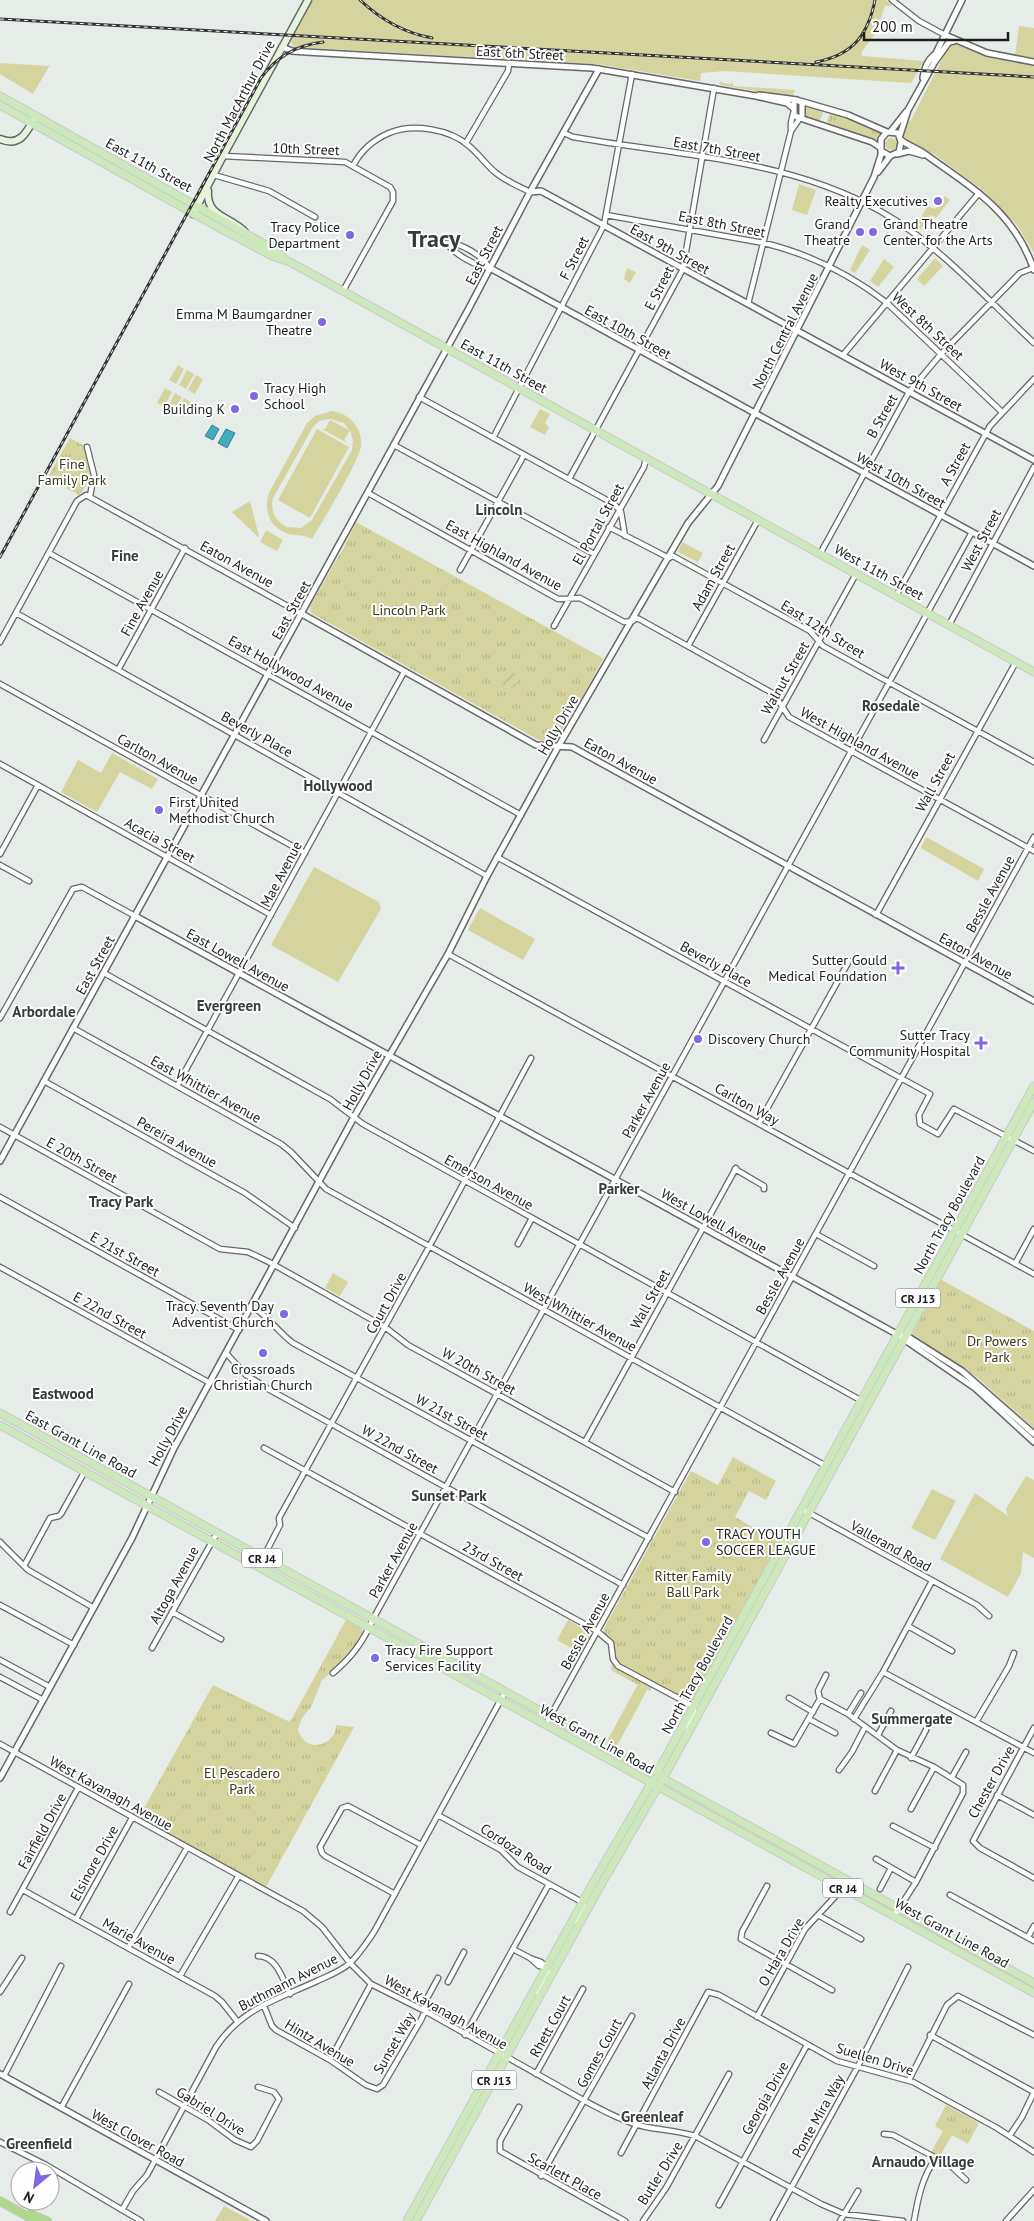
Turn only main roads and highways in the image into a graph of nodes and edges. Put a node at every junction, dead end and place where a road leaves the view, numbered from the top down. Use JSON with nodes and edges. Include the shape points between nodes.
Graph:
{"nodes":[{"id":1,"x":308,"y":0,"type":"edge"},
{"id":2,"x":0,"y":96,"type":"edge"},
{"id":3,"x":0,"y":105,"type":"edge"},
{"id":4,"x":34,"y":120,"type":"junction"},
{"id":5,"x":0,"y":139,"type":"edge"},
{"id":6,"x":208,"y":188,"type":"junction"},
{"id":7,"x":198,"y":206,"type":"junction"},
{"id":8,"x":194,"y":214,"type":"junction"},
{"id":9,"x":250,"y":236,"type":"junction"},
{"id":10,"x":284,"y":259,"type":"junction"},
{"id":11,"x":712,"y":494,"type":"joint"},
{"id":12,"x":1034,"y":672,"type":"edge"},
{"id":13,"x":1034,"y":1086,"type":"edge"},
{"id":14,"x":1034,"y":1102,"type":"edge"},
{"id":15,"x":1009,"y":1139,"type":"junction"},
{"id":16,"x":0,"y":1414,"type":"edge"},
{"id":17,"x":0,"y":1425,"type":"edge"},
{"id":18,"x":150,"y":1496,"type":"joint"},
{"id":19,"x":147,"y":1506,"type":"joint"},
{"id":20,"x":805,"y":1511,"type":"junction"},
{"id":21,"x":656,"y":1776,"type":"junction"},
{"id":22,"x":663,"y":1780,"type":"junction"},
{"id":23,"x":651,"y":1783,"type":"junction"},
{"id":24,"x":658,"y":1787,"type":"junction"},
{"id":25,"x":776,"y":1851,"type":"junction"},
{"id":26,"x":795,"y":1852,"type":"junction"},
{"id":27,"x":1034,"y":1983,"type":"edge"},
{"id":28,"x":1034,"y":1993,"type":"edge"},
{"id":29,"x":18,"y":2211,"type":"edge"},
{"id":30,"x":20,"y":2211,"type":"edge"},
{"id":31,"x":36,"y":2221,"type":"edge"},
{"id":32,"x":47,"y":2221,"type":"edge"},
{"id":33,"x":407,"y":2221,"type":"edge"},
{"id":34,"x":416,"y":2221,"type":"edge"}],
"edges":[{"from":1,"to":6,"type":"main road","name":"North MacArthur Drive"},
{"from":2,"to":4,"type":"main road","name":"East 11th Street"},
{"from":3,"to":4,"type":"main road","name":"East 11th Street"},
{"from":4,"to":5,"type":"main road","via":[[20,140],[8,142]]},
{"from":4,"to":7,"type":"main road","name":"East 11th Street"},
{"from":4,"to":8,"type":"main road","name":"East 11th Street"},
{"from":6,"to":7,"type":"main road","name":"North MacArthur Drive"},
{"from":6,"to":9,"type":"main road","via":[[208,204],[212,209]]},
{"from":7,"to":8,"type":"main road","name":"North MacArthur Drive"},
{"from":7,"to":9,"type":"main road","name":"East 11th Street"},
{"from":8,"to":10,"type":"main road","name":"East 11th Street","via":[[272,256]]},
{"from":9,"to":10,"type":"main road","name":"East 11th Street"},
{"from":10,"to":11,"type":"main road","name":"East 11th Street"},
{"from":11,"to":12,"type":"main road","name":"West 11th Street"},
{"from":13,"to":15,"type":"main road","name":"North Tracy Boulevard","number":"CR J13"},
{"from":14,"to":15,"type":"main road","name":"North Tracy Boulevard","number":"CR J13"},
{"from":15,"to":20,"type":"main road","name":"North Tracy Boulevard","number":"CR J13"},
{"from":16,"to":18,"type":"main road","name":"East Grant Line Road","number":"CR J4"},
{"from":17,"to":19,"type":"main road","name":"East Grant Line Road","number":"CR J4"},
{"from":18,"to":21,"type":"main road","name":"West Grant Line Road","number":"CR J4"},
{"from":19,"to":23,"type":"main road","name":"West Grant Line Road","number":"CR J4"},
{"from":20,"to":21,"type":"main road","name":"North Tracy Boulevard","number":"CR J13"},
{"from":20,"to":22,"type":"main road","name":"North Tracy Boulevard","number":"CR J13"},
{"from":21,"to":22,"type":"main road","name":"West Grant Line Road","number":"CR J4"},
{"from":21,"to":23,"type":"main road","name":"North Tracy Boulevard","number":"CR J13"},
{"from":22,"to":24,"type":"main road","name":"North Tracy Boulevard","number":"CR J13"},
{"from":22,"to":26,"type":"main road","name":"West Grant Line Road","number":"CR J4"},
{"from":23,"to":24,"type":"main road","name":"West Grant Line Road","number":"CR J4"},
{"from":23,"to":33,"type":"main road","name":"North Tracy Boulevard","number":"CR J13"},
{"from":24,"to":25,"type":"main road","name":"West Grant Line Road","number":"CR J4"},
{"from":24,"to":34,"type":"main road","name":"North Tracy Boulevard","number":"CR J13"},
{"from":25,"to":26,"type":"main road"},
{"from":25,"to":28,"type":"main road","name":"West Grant Line Road","number":"CR J4"},
{"from":26,"to":27,"type":"main road","name":"West Grant Line Road","number":"CR J4"},
{"from":29,"to":31,"type":"highway"},
{"from":30,"to":32,"type":"highway"}]}
